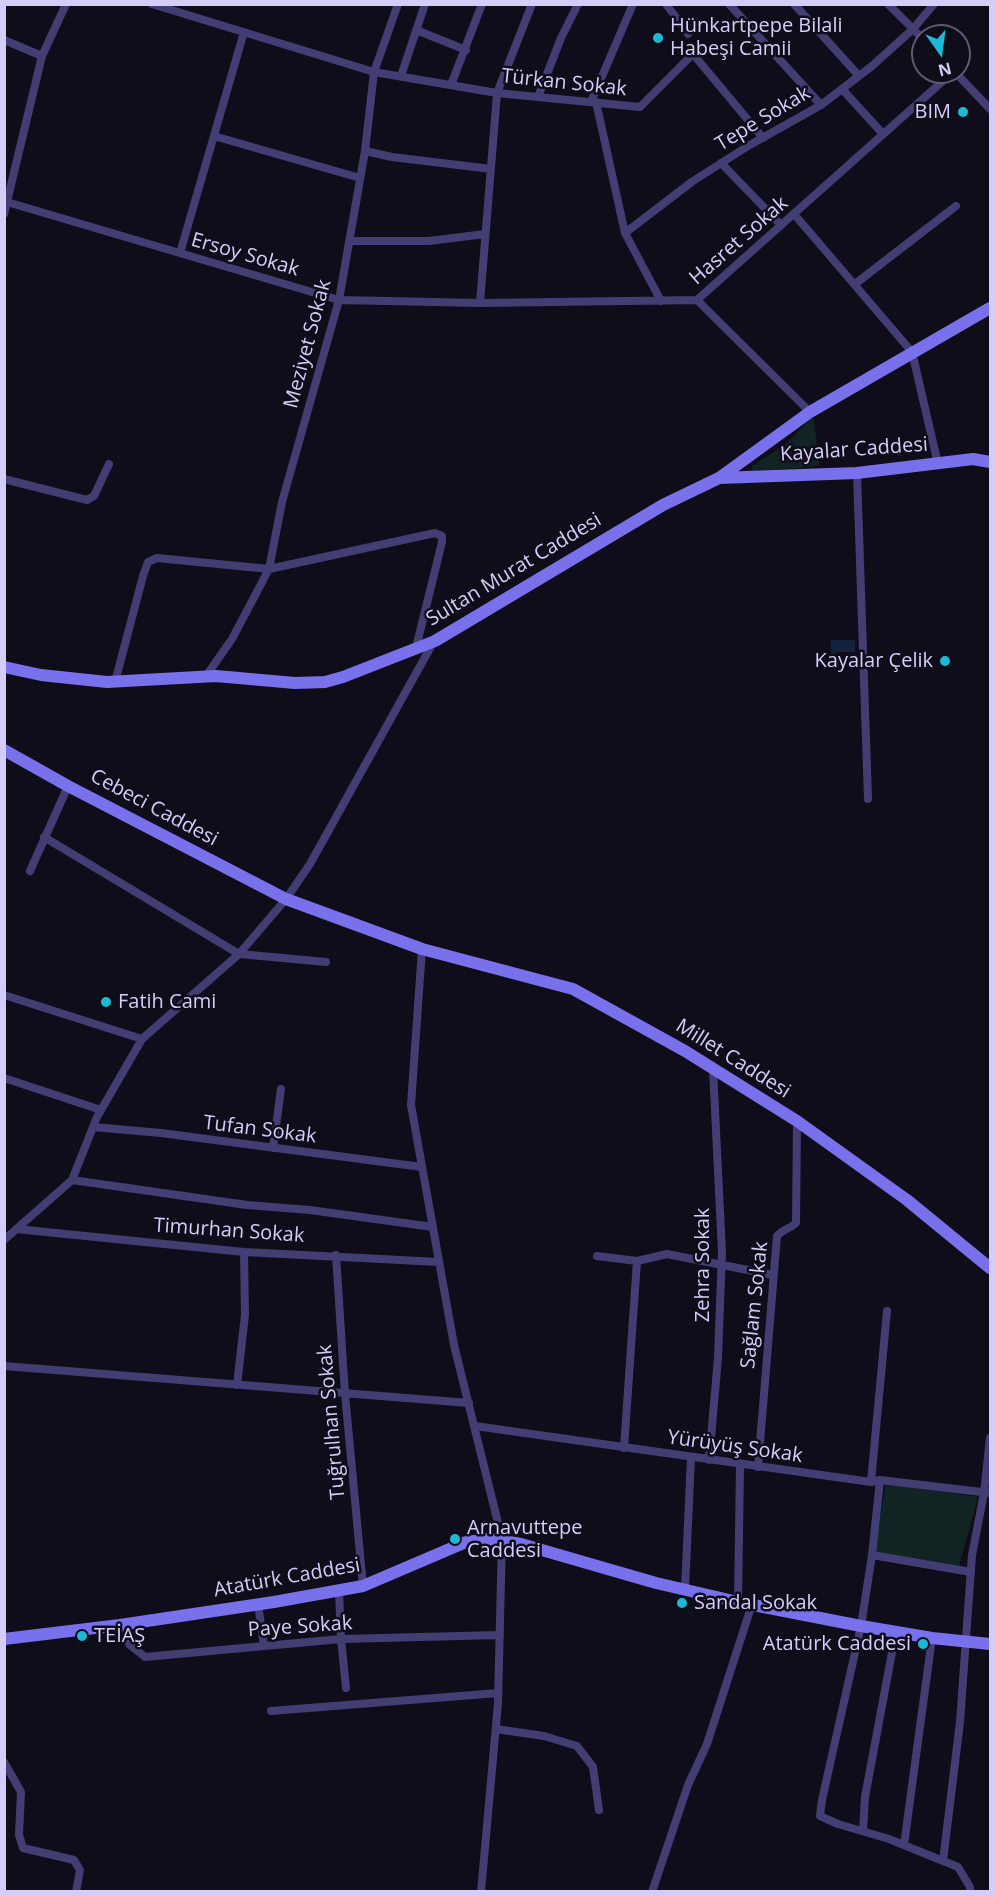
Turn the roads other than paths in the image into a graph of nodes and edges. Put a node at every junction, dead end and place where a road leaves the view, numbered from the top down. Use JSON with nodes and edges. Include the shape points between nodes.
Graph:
{"nodes":[{"id":1,"x":66,"y":4,"type":"edge"},
{"id":2,"x":152,"y":4,"type":"edge"},
{"id":3,"x":398,"y":4,"type":"edge"},
{"id":4,"x":425,"y":4,"type":"edge"},
{"id":5,"x":482,"y":4,"type":"edge"},
{"id":6,"x":532,"y":4,"type":"edge"},
{"id":7,"x":578,"y":4,"type":"edge"},
{"id":8,"x":633,"y":4,"type":"edge"},
{"id":9,"x":666,"y":4,"type":"edge"},
{"id":10,"x":729,"y":4,"type":"edge"},
{"id":11,"x":794,"y":4,"type":"edge"},
{"id":12,"x":888,"y":4,"type":"edge"},
{"id":13,"x":934,"y":4,"type":"edge"},
{"id":14,"x":674,"y":8,"type":"edge"},
{"id":15,"x":918,"y":24,"type":"edge"},
{"id":16,"x":911,"y":26,"type":"edge"},
{"id":17,"x":416,"y":30,"type":"junction"},
{"id":18,"x":911,"y":32,"type":"edge"},
{"id":19,"x":244,"y":33,"type":"junction"},
{"id":20,"x":688,"y":34,"type":"dead end"},
{"id":21,"x":4,"y":40,"type":"edge"},
{"id":22,"x":466,"y":50,"type":"junction"},
{"id":23,"x":42,"y":56,"type":"junction"},
{"id":24,"x":374,"y":72,"type":"junction"},
{"id":25,"x":401,"y":76,"type":"junction"},
{"id":26,"x":859,"y":76,"type":"junction"},
{"id":27,"x":940,"y":84,"type":"edge"},
{"id":28,"x":966,"y":84,"type":"edge"},
{"id":29,"x":451,"y":85,"type":"junction"},
{"id":30,"x":497,"y":93,"type":"junction"},
{"id":31,"x":538,"y":97,"type":"junction"},
{"id":32,"x":593,"y":102,"type":"junction"},
{"id":33,"x":821,"y":105,"type":"junction"},
{"id":34,"x":990,"y":109,"type":"edge"},
{"id":35,"x":883,"y":134,"type":"junction"},
{"id":36,"x":214,"y":136,"type":"junction"},
{"id":37,"x":763,"y":138,"type":"junction"},
{"id":38,"x":365,"y":151,"type":"junction"},
{"id":39,"x":721,"y":163,"type":"junction"},
{"id":40,"x":491,"y":168,"type":"junction"},
{"id":41,"x":360,"y":178,"type":"junction"},
{"id":42,"x":7,"y":202,"type":"junction"},
{"id":43,"x":956,"y":206,"type":"dead end"},
{"id":44,"x":4,"y":214,"type":"edge"},
{"id":45,"x":794,"y":214,"type":"junction"},
{"id":46,"x":781,"y":225,"type":"junction"},
{"id":47,"x":625,"y":233,"type":"junction"},
{"id":48,"x":485,"y":234,"type":"junction"},
{"id":49,"x":349,"y":241,"type":"junction"},
{"id":50,"x":180,"y":253,"type":"junction"},
{"id":51,"x":855,"y":284,"type":"junction"},
{"id":52,"x":339,"y":300,"type":"junction"},
{"id":53,"x":697,"y":300,"type":"junction"},
{"id":54,"x":661,"y":301,"type":"junction"},
{"id":55,"x":480,"y":303,"type":"junction"},
{"id":56,"x":990,"y":308,"type":"edge"},
{"id":57,"x":912,"y":352,"type":"junction"},
{"id":58,"x":810,"y":412,"type":"junction"},
{"id":59,"x":990,"y":462,"type":"edge"},
{"id":60,"x":109,"y":464,"type":"dead end"},
{"id":61,"x":938,"y":464,"type":"junction"},
{"id":62,"x":857,"y":473,"type":"junction"},
{"id":63,"x":719,"y":478,"type":"junction"},
{"id":64,"x":4,"y":479,"type":"edge"},
{"id":65,"x":269,"y":569,"type":"junction"},
{"id":66,"x":435,"y":641,"type":"junction"},
{"id":67,"x":416,"y":648,"type":"junction"},
{"id":68,"x":4,"y":666,"type":"edge"},
{"id":69,"x":206,"y":676,"type":"junction"},
{"id":70,"x":115,"y":682,"type":"junction"},
{"id":71,"x":4,"y":750,"type":"edge"},
{"id":72,"x":68,"y":786,"type":"junction"},
{"id":73,"x":868,"y":799,"type":"dead end"},
{"id":74,"x":44,"y":837,"type":"junction"},
{"id":75,"x":30,"y":870,"type":"dead end"},
{"id":76,"x":286,"y":899,"type":"junction"},
{"id":77,"x":422,"y":949,"type":"junction"},
{"id":78,"x":239,"y":954,"type":"junction"},
{"id":79,"x":326,"y":962,"type":"dead end"},
{"id":80,"x":4,"y":995,"type":"edge"},
{"id":81,"x":142,"y":1040,"type":"junction"},
{"id":82,"x":713,"y":1069,"type":"junction"},
{"id":83,"x":4,"y":1078,"type":"edge"},
{"id":84,"x":281,"y":1089,"type":"dead end"},
{"id":85,"x":101,"y":1110,"type":"junction"},
{"id":86,"x":796,"y":1120,"type":"junction"},
{"id":87,"x":93,"y":1127,"type":"junction"},
{"id":88,"x":273,"y":1148,"type":"junction"},
{"id":89,"x":422,"y":1167,"type":"junction"},
{"id":90,"x":72,"y":1180,"type":"junction"},
{"id":91,"x":433,"y":1227,"type":"junction"},
{"id":92,"x":16,"y":1229,"type":"junction"},
{"id":93,"x":4,"y":1240,"type":"edge"},
{"id":94,"x":244,"y":1252,"type":"junction"},
{"id":95,"x":336,"y":1255,"type":"junction"},
{"id":96,"x":597,"y":1256,"type":"dead end"},
{"id":97,"x":637,"y":1261,"type":"junction"},
{"id":98,"x":439,"y":1262,"type":"junction"},
{"id":99,"x":722,"y":1264,"type":"junction"},
{"id":100,"x":990,"y":1268,"type":"edge"},
{"id":101,"x":774,"y":1275,"type":"junction"},
{"id":102,"x":887,"y":1311,"type":"dead end"},
{"id":103,"x":4,"y":1366,"type":"edge"},
{"id":104,"x":237,"y":1386,"type":"junction"},
{"id":105,"x":345,"y":1394,"type":"junction"},
{"id":106,"x":469,"y":1403,"type":"junction"},
{"id":107,"x":474,"y":1426,"type":"junction"},
{"id":108,"x":990,"y":1438,"type":"edge"},
{"id":109,"x":624,"y":1448,"type":"junction"},
{"id":110,"x":691,"y":1458,"type":"junction"},
{"id":111,"x":709,"y":1460,"type":"junction"},
{"id":112,"x":740,"y":1464,"type":"junction"},
{"id":113,"x":758,"y":1467,"type":"junction"},
{"id":114,"x":876,"y":1481,"type":"junction"},
{"id":115,"x":987,"y":1493,"type":"edge"},
{"id":116,"x":502,"y":1539,"type":"junction"},
{"id":117,"x":872,"y":1555,"type":"junction"},
{"id":118,"x":971,"y":1572,"type":"junction"},
{"id":119,"x":363,"y":1586,"type":"junction"},
{"id":120,"x":685,"y":1589,"type":"junction"},
{"id":121,"x":339,"y":1591,"type":"junction"},
{"id":122,"x":738,"y":1602,"type":"junction"},
{"id":123,"x":258,"y":1604,"type":"junction"},
{"id":124,"x":752,"y":1604,"type":"junction"},
{"id":125,"x":120,"y":1625,"type":"junction"},
{"id":126,"x":861,"y":1626,"type":"junction"},
{"id":127,"x":896,"y":1631,"type":"junction"},
{"id":128,"x":500,"y":1635,"type":"junction"},
{"id":129,"x":932,"y":1638,"type":"junction"},
{"id":130,"x":4,"y":1639,"type":"edge"},
{"id":131,"x":341,"y":1640,"type":"junction"},
{"id":132,"x":966,"y":1642,"type":"junction"},
{"id":133,"x":990,"y":1644,"type":"edge"},
{"id":134,"x":264,"y":1646,"type":"junction"},
{"id":135,"x":346,"y":1688,"type":"dead end"},
{"id":136,"x":498,"y":1693,"type":"junction"},
{"id":137,"x":271,"y":1710,"type":"dead end"},
{"id":138,"x":496,"y":1729,"type":"junction"},
{"id":139,"x":4,"y":1762,"type":"edge"},
{"id":140,"x":599,"y":1810,"type":"dead end"},
{"id":141,"x":862,"y":1831,"type":"junction"},
{"id":142,"x":904,"y":1845,"type":"junction"},
{"id":143,"x":943,"y":1861,"type":"junction"},
{"id":144,"x":76,"y":1892,"type":"edge"},
{"id":145,"x":481,"y":1892,"type":"edge"},
{"id":146,"x":652,"y":1892,"type":"edge"},
{"id":147,"x":970,"y":1892,"type":"edge"}],
"edges":[{"from":1,"to":23,"type":"street"},
{"from":2,"to":19,"type":"street","name":"Türkan Sokak"},
{"from":3,"to":24,"type":"street","name":"Meziyet Sokak"},
{"from":4,"to":17,"type":"street"},
{"from":5,"to":22,"type":"street"},
{"from":6,"to":30,"type":"street"},
{"from":7,"to":31,"type":"street"},
{"from":8,"to":32,"type":"street"},
{"from":9,"to":14,"type":"street"},
{"from":10,"to":33,"type":"street"},
{"from":11,"to":26,"type":"street"},
{"from":12,"to":16,"type":"street"},
{"from":13,"to":15,"type":"street","name":"Tepe Sokak"},
{"from":14,"to":20,"type":"street"},
{"from":17,"to":22,"type":"street"},
{"from":17,"to":25,"type":"street"},
{"from":18,"to":26,"type":"street","name":"Tepe Sokak"},
{"from":19,"to":24,"type":"street","name":"Türkan Sokak"},
{"from":19,"to":36,"type":"street"},
{"from":21,"to":23,"type":"street"},
{"from":22,"to":29,"type":"street"},
{"from":23,"to":42,"type":"street"},
{"from":24,"to":25,"type":"street","name":"Türkan Sokak"},
{"from":24,"to":38,"type":"street","name":"Meziyet Sokak"},
{"from":25,"to":29,"type":"street","name":"Türkan Sokak"},
{"from":26,"to":33,"type":"street","name":"Tepe Sokak"},
{"from":26,"to":35,"type":"street","via":[[842,89]]},
{"from":27,"to":35,"type":"street","name":"Hasret Sokak"},
{"from":28,"to":34,"type":"street"},
{"from":29,"to":30,"type":"street","name":"Türkan Sokak"},
{"from":30,"to":31,"type":"street","name":"Türkan Sokak"},
{"from":30,"to":40,"type":"street"},
{"from":31,"to":32,"type":"street","name":"Türkan Sokak"},
{"from":32,"to":37,"type":"street","name":"Türkan Sokak","via":[[640,107],[693,54]]},
{"from":32,"to":47,"type":"street"},
{"from":33,"to":37,"type":"street","name":"Tepe Sokak"},
{"from":35,"to":45,"type":"street","name":"Hasret Sokak"},
{"from":36,"to":41,"type":"street"},
{"from":36,"to":50,"type":"street"},
{"from":37,"to":39,"type":"street","name":"Tepe Sokak"},
{"from":38,"to":40,"type":"street"},
{"from":38,"to":41,"type":"street","name":"Meziyet Sokak"},
{"from":39,"to":46,"type":"street"},
{"from":39,"to":47,"type":"street","name":"Tepe Sokak"},
{"from":40,"to":48,"type":"street"},
{"from":41,"to":49,"type":"street","name":"Meziyet Sokak"},
{"from":42,"to":44,"type":"street"},
{"from":42,"to":50,"type":"street","name":"Ersoy Sokak"},
{"from":43,"to":51,"type":"street"},
{"from":45,"to":46,"type":"street","name":"Hasret Sokak"},
{"from":45,"to":51,"type":"street"},
{"from":46,"to":53,"type":"street","name":"Hasret Sokak"},
{"from":47,"to":54,"type":"street"},
{"from":48,"to":49,"type":"street","via":[[429,241]]},
{"from":48,"to":55,"type":"street"},
{"from":49,"to":52,"type":"street","name":"Meziyet Sokak"},
{"from":50,"to":52,"type":"street","name":"Ersoy Sokak"},
{"from":51,"to":57,"type":"street"},
{"from":52,"to":55,"type":"street","name":"Ersoy Sokak"},
{"from":52,"to":65,"type":"street","name":"Meziyet Sokak","via":[[282,502]]},
{"from":53,"to":54,"type":"street","name":"Hasret Sokak"},
{"from":53,"to":58,"type":"street"},
{"from":54,"to":55,"type":"street","name":"Hasret Sokak"},
{"from":56,"to":57,"type":"street","name":"Sultan Murat Caddesi"},
{"from":57,"to":58,"type":"street","name":"Sultan Murat Caddesi"},
{"from":57,"to":61,"type":"street"},
{"from":58,"to":63,"type":"street","name":"Sultan Murat Caddesi"},
{"from":59,"to":61,"type":"street","name":"Kayalar Caddesi","via":[[973,459]]},
{"from":60,"to":64,"type":"street","via":[[94,496],[87,500]]},
{"from":61,"to":62,"type":"street","name":"Kayalar Caddesi"},
{"from":62,"to":63,"type":"street","name":"Kayalar Caddesi"},
{"from":62,"to":73,"type":"street"},
{"from":63,"to":66,"type":"street","name":"Sultan Murat Caddesi","via":[[663,505]]},
{"from":65,"to":67,"type":"street","via":[[427,534],[442,536]]},
{"from":65,"to":69,"type":"street","name":"Meziyet Sokak","via":[[232,639]]},
{"from":65,"to":70,"type":"street","via":[[158,558],[148,562]]},
{"from":66,"to":67,"type":"street","name":"Sultan Murat Caddesi"},
{"from":66,"to":76,"type":"street","via":[[310,864]]},
{"from":67,"to":69,"type":"street","name":"Sultan Murat Caddesi","via":[[325,681],[296,683]]},
{"from":68,"to":70,"type":"street","name":"Sultan Murat Caddesi","via":[[41,675]]},
{"from":69,"to":70,"type":"street","name":"Sultan Murat Caddesi"},
{"from":71,"to":72,"type":"street","name":"Cebeci Caddesi"},
{"from":72,"to":74,"type":"street"},
{"from":72,"to":76,"type":"street","name":"Cebeci Caddesi"},
{"from":74,"to":75,"type":"street"},
{"from":74,"to":78,"type":"street"},
{"from":76,"to":77,"type":"street","name":"Cebeci Caddesi"},
{"from":76,"to":78,"type":"street"},
{"from":77,"to":82,"type":"street","name":"Millet Caddesi","via":[[573,989]]},
{"from":77,"to":89,"type":"street","via":[[411,1105]]},
{"from":78,"to":79,"type":"street"},
{"from":78,"to":81,"type":"street"},
{"from":80,"to":81,"type":"street"},
{"from":81,"to":85,"type":"street"},
{"from":82,"to":86,"type":"street","name":"Millet Caddesi"},
{"from":82,"to":99,"type":"street","name":"Zehra Sokak"},
{"from":83,"to":85,"type":"street"},
{"from":84,"to":88,"type":"street"},
{"from":85,"to":87,"type":"street"},
{"from":86,"to":100,"type":"street","name":"Millet Caddesi","via":[[907,1200]]},
{"from":86,"to":101,"type":"street","name":"Sağlam Sokak","via":[[796,1223],[777,1236]]},
{"from":87,"to":88,"type":"street","name":"Tufan Sokak"},
{"from":87,"to":90,"type":"street"},
{"from":88,"to":89,"type":"street","name":"Tufan Sokak"},
{"from":89,"to":91,"type":"street"},
{"from":90,"to":91,"type":"street"},
{"from":90,"to":92,"type":"street"},
{"from":91,"to":98,"type":"street"},
{"from":92,"to":93,"type":"street"},
{"from":92,"to":94,"type":"street","name":"Timurhan Sokak"},
{"from":94,"to":95,"type":"street","name":"Timurhan Sokak"},
{"from":94,"to":104,"type":"street","via":[[245,1315]]},
{"from":95,"to":98,"type":"street","name":"Timurhan Sokak"},
{"from":95,"to":105,"type":"street","name":"Tuğrulhan Sokak"},
{"from":96,"to":97,"type":"street"},
{"from":97,"to":99,"type":"street","via":[[667,1254]]},
{"from":97,"to":109,"type":"street"},
{"from":98,"to":106,"type":"street"},
{"from":99,"to":101,"type":"street"},
{"from":99,"to":111,"type":"street","name":"Zehra Sokak"},
{"from":101,"to":113,"type":"street","name":"Sağlam Sokak"},
{"from":102,"to":114,"type":"street"},
{"from":103,"to":104,"type":"street"},
{"from":104,"to":105,"type":"street"},
{"from":105,"to":106,"type":"street"},
{"from":105,"to":119,"type":"street","name":"Tuğrulhan Sokak"},
{"from":106,"to":107,"type":"street"},
{"from":107,"to":109,"type":"street","name":"Yürüyüş Sokak"},
{"from":107,"to":116,"type":"street"},
{"from":108,"to":115,"type":"street"},
{"from":109,"to":110,"type":"street","name":"Yürüyüş Sokak"},
{"from":110,"to":111,"type":"street","name":"Yürüyüş Sokak"},
{"from":110,"to":120,"type":"street"},
{"from":111,"to":112,"type":"street","name":"Yürüyüş Sokak"},
{"from":112,"to":113,"type":"street","name":"Yürüyüş Sokak"},
{"from":112,"to":122,"type":"street"},
{"from":113,"to":114,"type":"street","name":"Yürüyüş Sokak"},
{"from":114,"to":115,"type":"street","name":"Yürüyüş Sokak"},
{"from":114,"to":117,"type":"street"},
{"from":115,"to":118,"type":"street"},
{"from":116,"to":119,"type":"street","name":"Atatürk Caddesi","via":[[466,1542]]},
{"from":116,"to":120,"type":"street","name":"Atatürk Caddesi"},
{"from":116,"to":128,"type":"street"},
{"from":117,"to":118,"type":"street"},
{"from":117,"to":126,"type":"street"},
{"from":118,"to":132,"type":"street"},
{"from":119,"to":121,"type":"street","name":"Atatürk Caddesi"},
{"from":120,"to":122,"type":"street","name":"Atatürk Caddesi"},
{"from":121,"to":123,"type":"street","name":"Atatürk Caddesi"},
{"from":121,"to":131,"type":"street"},
{"from":122,"to":124,"type":"street","name":"Atatürk Caddesi"},
{"from":123,"to":125,"type":"street","name":"Atatürk Caddesi"},
{"from":123,"to":134,"type":"street"},
{"from":124,"to":126,"type":"street","name":"Atatürk Caddesi"},
{"from":124,"to":146,"type":"street","via":[[707,1744],[688,1785]]},
{"from":125,"to":130,"type":"street","name":"Atatürk Caddesi"},
{"from":125,"to":134,"type":"street","name":"Paye Sokak","via":[[130,1646],[145,1657]]},
{"from":126,"to":127,"type":"street","name":"Atatürk Caddesi"},
{"from":126,"to":141,"type":"street","via":[[820,1816]]},
{"from":127,"to":129,"type":"street","name":"Atatürk Caddesi"},
{"from":127,"to":141,"type":"street"},
{"from":128,"to":131,"type":"street","name":"Paye Sokak"},
{"from":128,"to":136,"type":"street"},
{"from":129,"to":132,"type":"street","name":"Atatürk Caddesi"},
{"from":129,"to":142,"type":"street"},
{"from":131,"to":134,"type":"street","name":"Paye Sokak"},
{"from":131,"to":135,"type":"street"},
{"from":132,"to":133,"type":"street","name":"Atatürk Caddesi"},
{"from":132,"to":143,"type":"street"},
{"from":136,"to":137,"type":"street"},
{"from":136,"to":138,"type":"street"},
{"from":138,"to":140,"type":"street","via":[[544,1736],[577,1746],[593,1767]]},
{"from":138,"to":145,"type":"street"},
{"from":139,"to":144,"type":"street","via":[[21,1792],[19,1835],[23,1848],[74,1860],[80,1870]]},
{"from":141,"to":142,"type":"street"},
{"from":142,"to":143,"type":"street"},
{"from":143,"to":147,"type":"street","via":[[958,1867]]}]}
